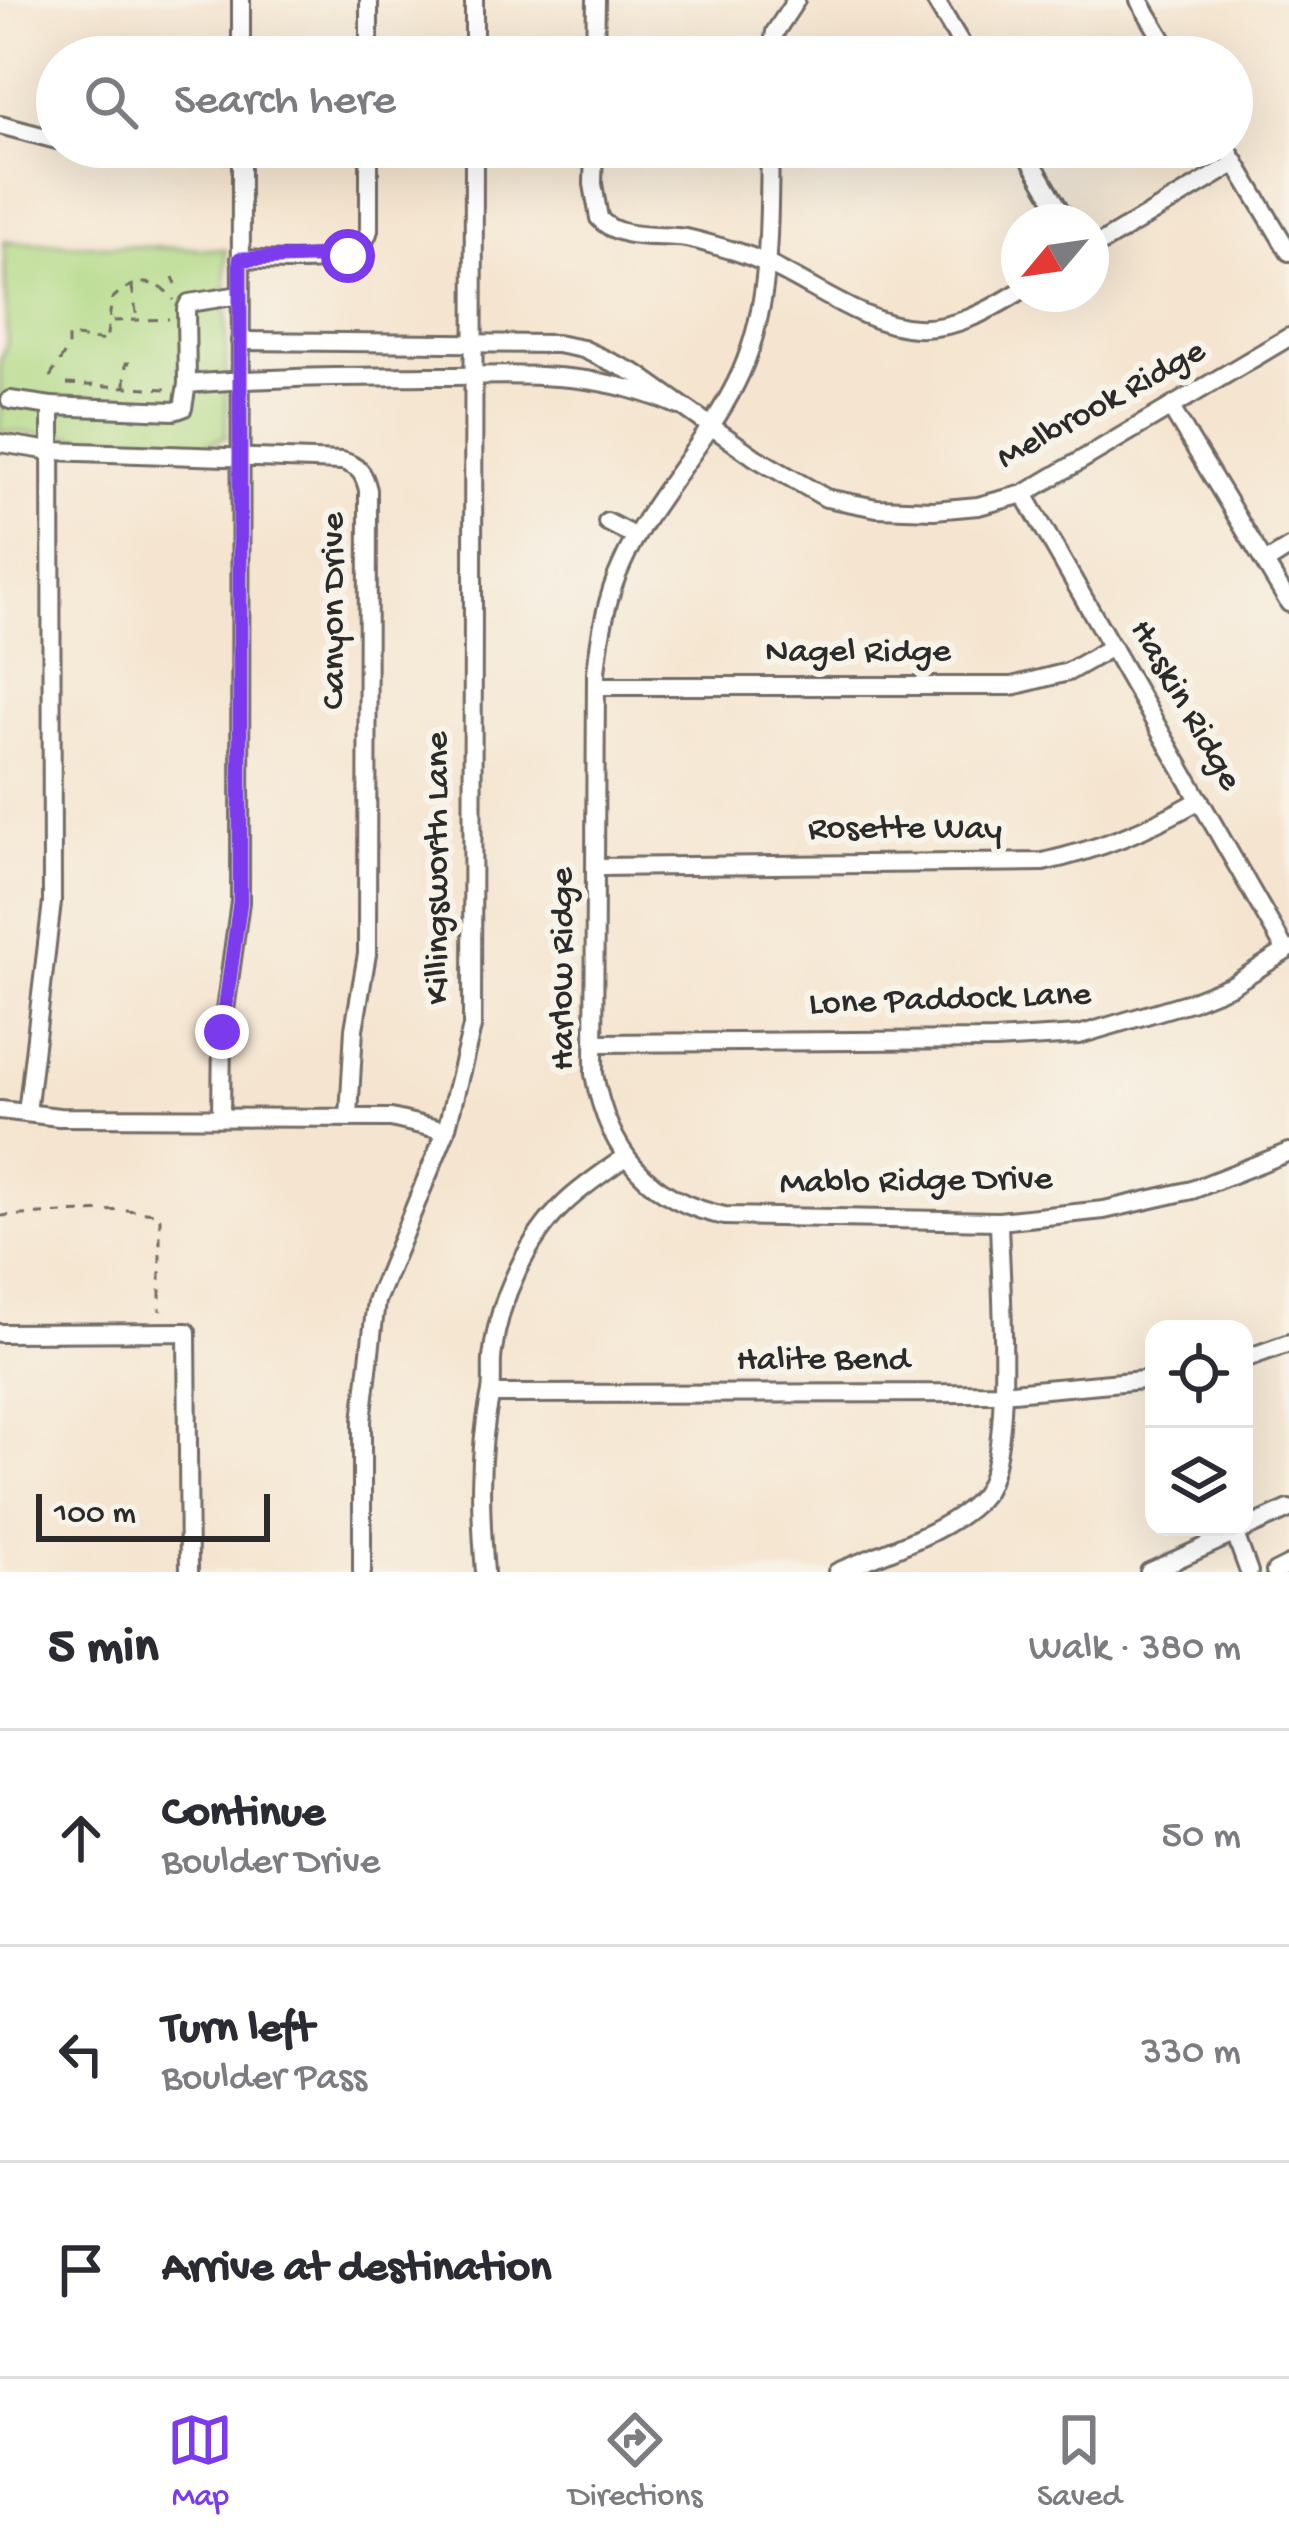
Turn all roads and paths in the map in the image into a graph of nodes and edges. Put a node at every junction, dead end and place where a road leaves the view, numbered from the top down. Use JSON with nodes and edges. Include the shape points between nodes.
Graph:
{"nodes":[{"id":1,"x":241,"y":0,"type":"edge"},
{"id":2,"x":369,"y":0,"type":"edge"},
{"id":3,"x":474,"y":0,"type":"edge"},
{"id":4,"x":596,"y":0,"type":"edge"},
{"id":5,"x":796,"y":0,"type":"edge"},
{"id":6,"x":935,"y":0,"type":"edge"},
{"id":7,"x":1139,"y":0,"type":"edge"},
{"id":8,"x":241,"y":36,"type":"edge"},
{"id":9,"x":369,"y":36,"type":"edge"},
{"id":10,"x":474,"y":36,"type":"edge"},
{"id":11,"x":595,"y":36,"type":"edge"},
{"id":12,"x":774,"y":36,"type":"edge"},
{"id":13,"x":956,"y":36,"type":"edge"},
{"id":14,"x":1160,"y":36,"type":"edge"},
{"id":15,"x":0,"y":125,"type":"edge"},
{"id":16,"x":36,"y":134,"type":"edge"},
{"id":17,"x":241,"y":168,"type":"edge"},
{"id":18,"x":369,"y":168,"type":"edge"},
{"id":19,"x":474,"y":168,"type":"edge"},
{"id":20,"x":594,"y":168,"type":"edge"},
{"id":21,"x":769,"y":168,"type":"edge"},
{"id":22,"x":1035,"y":168,"type":"edge"},
{"id":23,"x":1212,"y":168,"type":"edge"},
{"id":24,"x":1239,"y":168,"type":"edge"},
{"id":25,"x":1056,"y":204,"type":"edge"},
{"id":26,"x":1109,"y":237,"type":"edge"},
{"id":27,"x":1289,"y":252,"type":"edge"},
{"id":28,"x":240,"y":259,"type":"junction"},
{"id":29,"x":767,"y":263,"type":"junction"},
{"id":30,"x":173,"y":277,"type":"dead end"},
{"id":31,"x":176,"y":284,"type":"dead end"},
{"id":32,"x":132,"y":285,"type":"junction"},
{"id":33,"x":240,"y":296,"type":"junction"},
{"id":34,"x":1001,"y":302,"type":"edge"},
{"id":35,"x":177,"y":308,"type":"dead end"},
{"id":36,"x":177,"y":319,"type":"dead end"},
{"id":37,"x":137,"y":320,"type":"junction"},
{"id":38,"x":111,"y":321,"type":"junction"},
{"id":39,"x":1289,"y":337,"type":"edge"},
{"id":40,"x":240,"y":341,"type":"junction"},
{"id":41,"x":404,"y":341,"type":"junction"},
{"id":42,"x":475,"y":341,"type":"junction"},
{"id":43,"x":557,"y":344,"type":"junction"},
{"id":44,"x":132,"y":363,"type":"dead end"},
{"id":45,"x":404,"y":376,"type":"junction"},
{"id":46,"x":475,"y":376,"type":"junction"},
{"id":47,"x":556,"y":376,"type":"junction"},
{"id":48,"x":50,"y":377,"type":"dead end"},
{"id":49,"x":240,"y":380,"type":"junction"},
{"id":50,"x":67,"y":384,"type":"dead end"},
{"id":51,"x":182,"y":387,"type":"junction"},
{"id":52,"x":125,"y":388,"type":"junction"},
{"id":53,"x":10,"y":400,"type":"dead end"},
{"id":54,"x":51,"y":406,"type":"junction"},
{"id":55,"x":679,"y":406,"type":"junction"},
{"id":56,"x":1171,"y":408,"type":"junction"},
{"id":57,"x":710,"y":427,"type":"junction"},
{"id":58,"x":0,"y":443,"type":"edge"},
{"id":59,"x":51,"y":451,"type":"junction"},
{"id":60,"x":240,"y":459,"type":"junction"},
{"id":61,"x":1024,"y":494,"type":"junction"},
{"id":62,"x":608,"y":522,"type":"dead end"},
{"id":63,"x":636,"y":537,"type":"junction"},
{"id":64,"x":1289,"y":548,"type":"edge"},
{"id":65,"x":1265,"y":563,"type":"junction"},
{"id":66,"x":1289,"y":603,"type":"edge"},
{"id":67,"x":1112,"y":647,"type":"junction"},
{"id":68,"x":596,"y":686,"type":"junction"},
{"id":69,"x":1200,"y":800,"type":"junction"},
{"id":70,"x":598,"y":867,"type":"junction"},
{"id":71,"x":1288,"y":950,"type":"edge"},
{"id":72,"x":595,"y":1042,"type":"junction"},
{"id":73,"x":0,"y":1110,"type":"edge"},
{"id":74,"x":27,"y":1113,"type":"junction"},
{"id":75,"x":221,"y":1115,"type":"junction"},
{"id":76,"x":349,"y":1116,"type":"junction"},
{"id":77,"x":446,"y":1132,"type":"junction"},
{"id":78,"x":1289,"y":1152,"type":"edge"},
{"id":79,"x":624,"y":1158,"type":"junction"},
{"id":80,"x":0,"y":1216,"type":"edge"},
{"id":81,"x":999,"y":1221,"type":"junction"},
{"id":82,"x":160,"y":1311,"type":"dead end"},
{"id":83,"x":0,"y":1333,"type":"edge"},
{"id":84,"x":1289,"y":1343,"type":"edge"},
{"id":85,"x":1253,"y":1356,"type":"edge"},
{"id":86,"x":1145,"y":1380,"type":"edge"},
{"id":87,"x":491,"y":1394,"type":"junction"},
{"id":88,"x":1001,"y":1394,"type":"junction"},
{"id":89,"x":1289,"y":1508,"type":"edge"},
{"id":90,"x":1253,"y":1525,"type":"edge"},
{"id":91,"x":1230,"y":1536,"type":"edge"},
{"id":92,"x":1236,"y":1536,"type":"edge"},
{"id":93,"x":1289,"y":1565,"type":"edge"},
{"id":94,"x":189,"y":1572,"type":"edge"},
{"id":95,"x":362,"y":1572,"type":"edge"},
{"id":96,"x":485,"y":1572,"type":"edge"},
{"id":97,"x":837,"y":1572,"type":"edge"},
{"id":98,"x":1149,"y":1572,"type":"edge"},
{"id":99,"x":1250,"y":1572,"type":"edge"},
{"id":100,"x":1275,"y":1572,"type":"edge"}],
"edges":[{"from":1,"to":8,"type":"street"},
{"from":2,"to":9,"type":"street"},
{"from":3,"to":10,"type":"street"},
{"from":4,"to":11,"type":"street"},
{"from":5,"to":12,"type":"street"},
{"from":6,"to":13,"type":"street"},
{"from":7,"to":14,"type":"street"},
{"from":15,"to":16,"type":"street"},
{"from":17,"to":28,"type":"street"},
{"from":18,"to":28,"type":"street","via":[[369,230],[358,251],[332,259]]},
{"from":19,"to":42,"type":"street","name":"Killingsworth Lane"},
{"from":20,"to":29,"type":"street","via":[[595,205],[605,226],[685,238]]},
{"from":21,"to":29,"type":"street"},
{"from":22,"to":25,"type":"street"},
{"from":23,"to":26,"type":"street"},
{"from":24,"to":27,"type":"street"},
{"from":28,"to":33,"type":"street"},
{"from":29,"to":34,"type":"street","via":[[896,326],[950,325]]},
{"from":29,"to":57,"type":"street","via":[[748,354]]},
{"from":30,"to":31,"type":"path"},
{"from":32,"to":35,"type":"path","via":[[160,286]]},
{"from":32,"to":37,"type":"path"},
{"from":32,"to":38,"type":"path","via":[[112,298]]},
{"from":33,"to":40,"type":"street"},
{"from":33,"to":51,"type":"street","via":[[189,303]]},
{"from":36,"to":37,"type":"path"},
{"from":37,"to":38,"type":"path"},
{"from":38,"to":48,"type":"path","via":[[106,341],[68,337]]},
{"from":39,"to":56,"type":"street","name":"Melbrook Ridge"},
{"from":40,"to":41,"type":"street","name":"Melbrook Ridge"},
{"from":40,"to":49,"type":"street"},
{"from":41,"to":42,"type":"street","name":"Melbrook Ridge"},
{"from":41,"to":45,"type":"street"},
{"from":42,"to":43,"type":"street","name":"Melbrook Ridge"},
{"from":42,"to":46,"type":"street","name":"Killingsworth Lane"},
{"from":43,"to":47,"type":"street"},
{"from":43,"to":55,"type":"street","name":"Melbrook Ridge","via":[[614,362]]},
{"from":44,"to":52,"type":"path"},
{"from":45,"to":46,"type":"street","name":"Melbrook Ridge"},
{"from":45,"to":49,"type":"street","name":"Melbrook Ridge"},
{"from":46,"to":47,"type":"street","name":"Melbrook Ridge"},
{"from":46,"to":77,"type":"street","name":"Killingsworth Lane","via":[[472,1027]]},
{"from":47,"to":55,"type":"street","name":"Melbrook Ridge","via":[[621,384]]},
{"from":49,"to":51,"type":"street","name":"Melbrook Ridge"},
{"from":49,"to":60,"type":"street"},
{"from":50,"to":52,"type":"path"},
{"from":51,"to":52,"type":"path"},
{"from":51,"to":54,"type":"street","via":[[184,408],[174,411]]},
{"from":53,"to":54,"type":"street"},
{"from":54,"to":59,"type":"street"},
{"from":55,"to":57,"type":"street","name":"Melbrook Ridge"},
{"from":56,"to":61,"type":"street","name":"Melbrook Ridge"},
{"from":56,"to":65,"type":"street"},
{"from":57,"to":61,"type":"street","name":"Melbrook Ridge","via":[[802,487],[856,506],[934,510]]},
{"from":57,"to":63,"type":"street"},
{"from":58,"to":59,"type":"street","name":"Canyon Drive"},
{"from":59,"to":60,"type":"street","name":"Canyon Drive"},
{"from":59,"to":74,"type":"street","via":[[52,902]]},
{"from":60,"to":75,"type":"street","via":[[240,902],[222,1032]]},
{"from":60,"to":76,"type":"street","name":"Canyon Drive","via":[[342,461],[362,470],[368,490],[367,954]]},
{"from":61,"to":67,"type":"street","name":"Haskin Ridge"},
{"from":62,"to":63,"type":"street"},
{"from":63,"to":68,"type":"street","via":[[607,606]]},
{"from":64,"to":65,"type":"street"},
{"from":65,"to":66,"type":"street"},
{"from":67,"to":68,"type":"street","name":"Nagel Ridge","via":[[1068,672],[1012,686]]},
{"from":67,"to":69,"type":"street","name":"Haskin Ridge"},
{"from":68,"to":70,"type":"street","name":"Harlow Ridge"},
{"from":69,"to":70,"type":"street","name":"Rosette Way","via":[[1098,850],[1043,862]]},
{"from":69,"to":71,"type":"street","name":"Haskin Ridge"},
{"from":70,"to":72,"type":"street","name":"Harlow Ridge"},
{"from":71,"to":72,"type":"street","name":"Lone Paddock Lane","via":[[1232,985],[1079,1035]]},
{"from":72,"to":79,"type":"street","name":"Harlow Ridge","via":[[598,1097]]},
{"from":73,"to":74,"type":"street"},
{"from":74,"to":75,"type":"street"},
{"from":75,"to":76,"type":"street"},
{"from":76,"to":77,"type":"street"},
{"from":77,"to":95,"type":"street","name":"Killingsworth Lane","via":[[376,1301],[362,1421]]},
{"from":78,"to":81,"type":"street","name":"Mablo Ridge Drive","via":[[1192,1190]]},
{"from":79,"to":81,"type":"street","name":"Mablo Ridge Drive","via":[[682,1204],[725,1216]]},
{"from":79,"to":87,"type":"street","via":[[563,1205],[532,1245],[493,1350]]},
{"from":80,"to":82,"type":"path","via":[[156,1213]]},
{"from":81,"to":88,"type":"street"},
{"from":83,"to":94,"type":"street","via":[[187,1332]]},
{"from":84,"to":85,"type":"street"},
{"from":86,"to":88,"type":"street","name":"Halite Bend"},
{"from":87,"to":88,"type":"street","name":"Halite Bend"},
{"from":87,"to":96,"type":"street","via":[[480,1513]]},
{"from":88,"to":97,"type":"street","via":[[997,1461],[985,1493],[961,1516]]},
{"from":89,"to":90,"type":"street"},
{"from":91,"to":98,"type":"street"},
{"from":92,"to":99,"type":"street"},
{"from":93,"to":100,"type":"street"}]}
